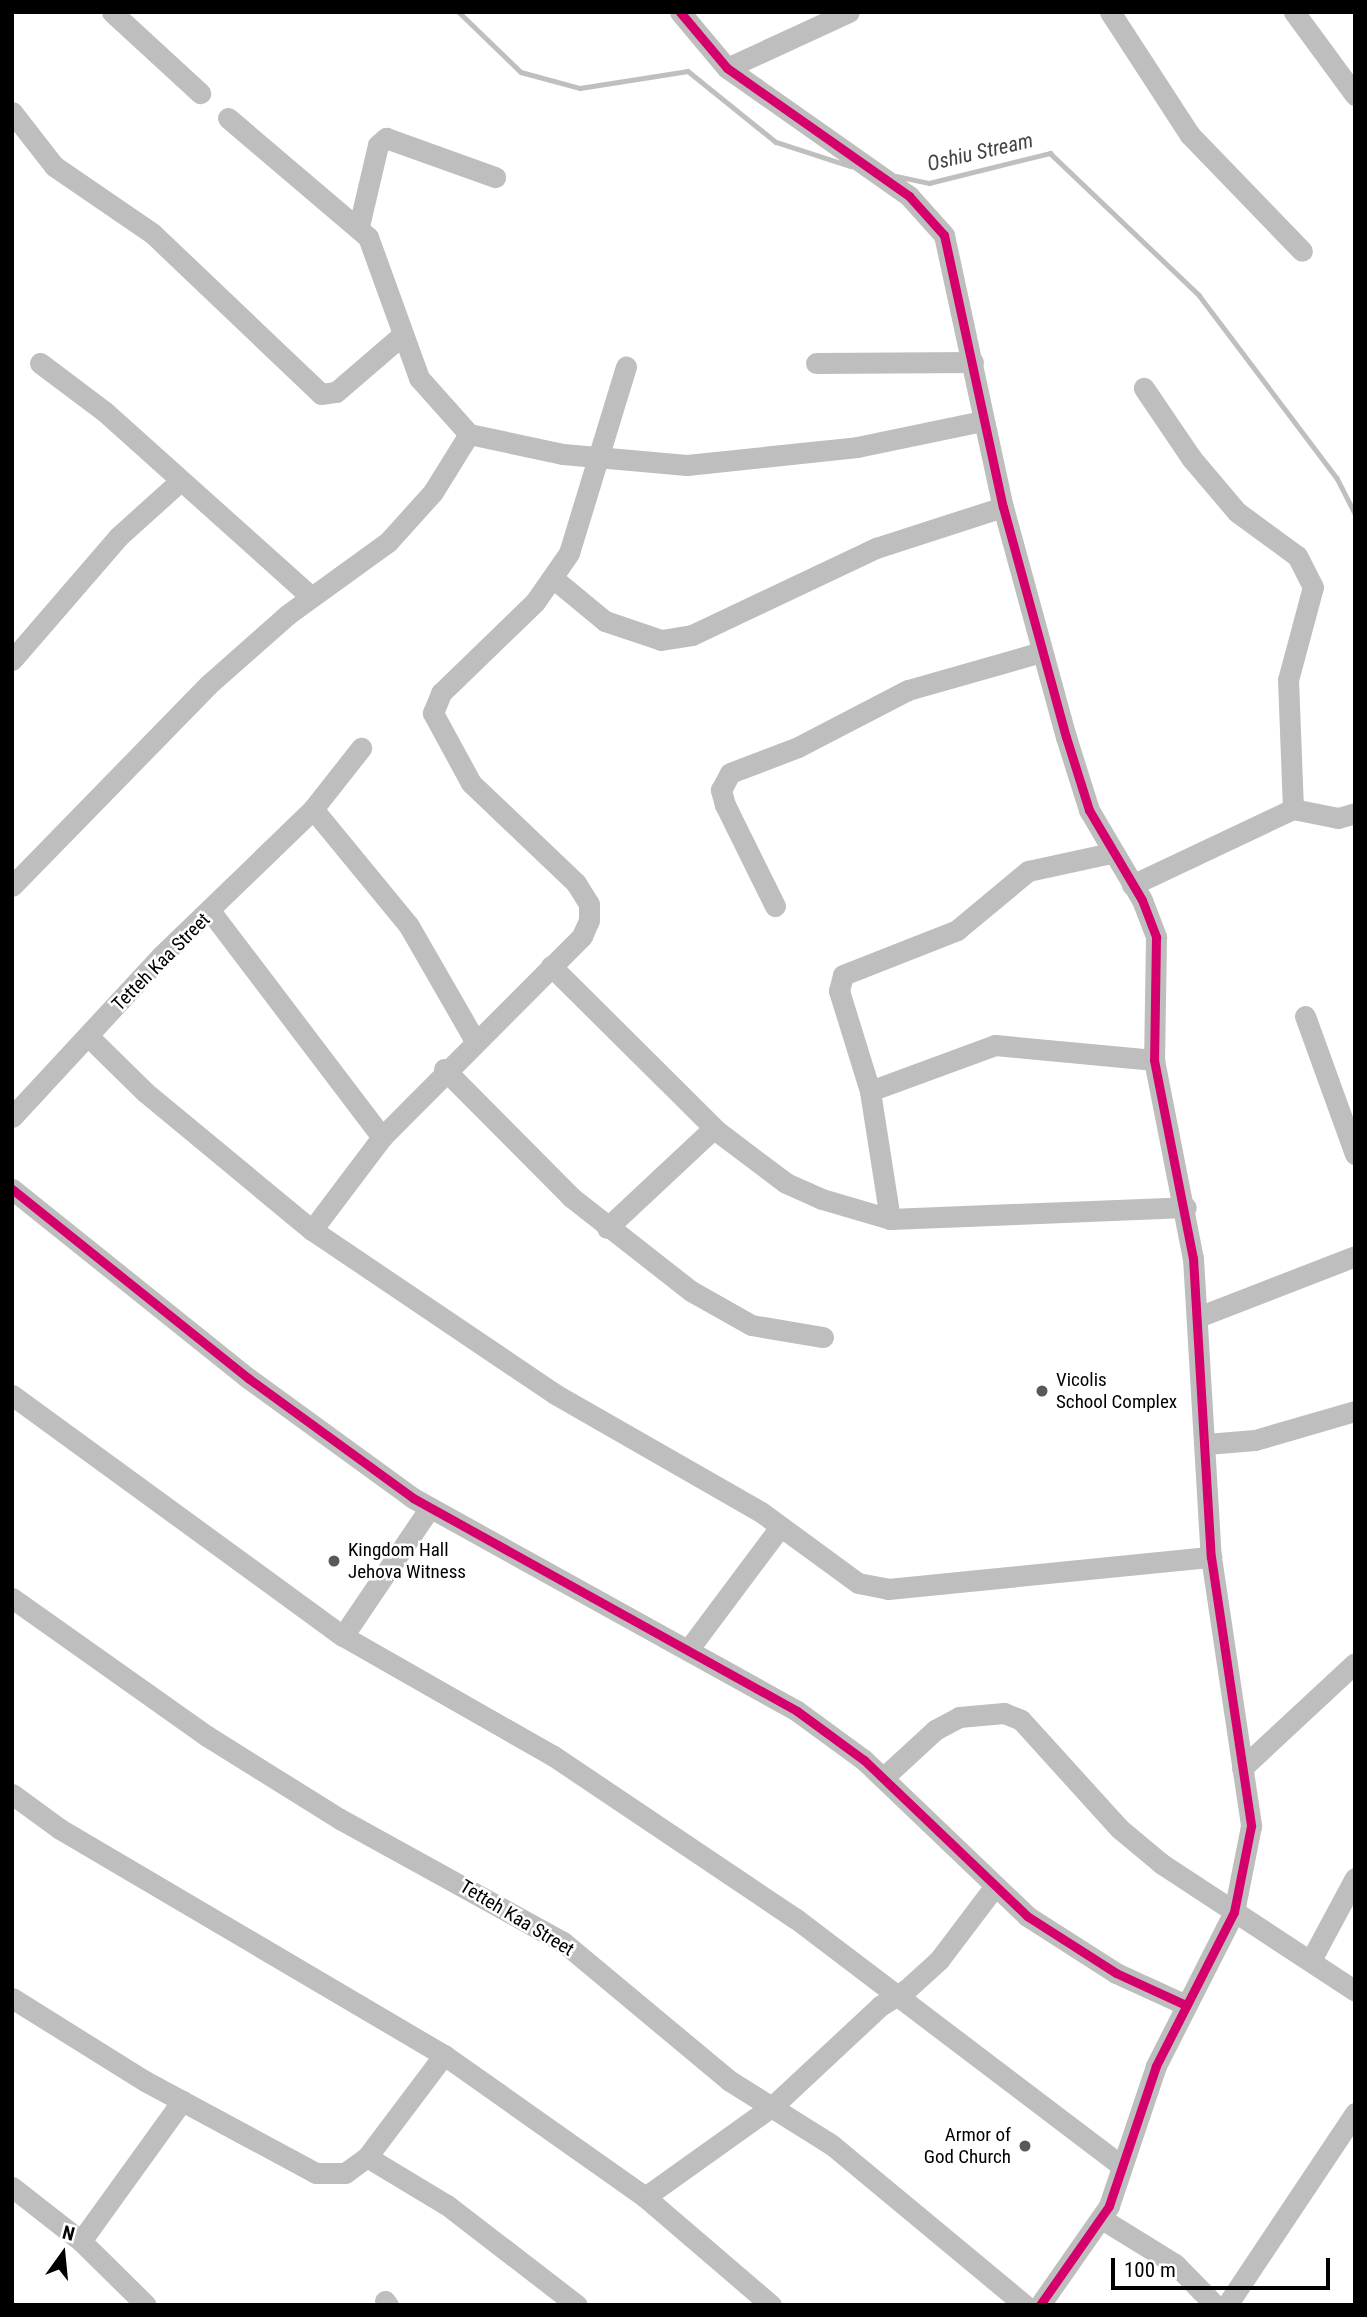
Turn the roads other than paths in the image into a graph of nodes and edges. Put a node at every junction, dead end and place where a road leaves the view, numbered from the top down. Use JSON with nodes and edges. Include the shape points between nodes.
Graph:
{"nodes":[{"id":1,"x":112,"y":12,"type":"edge"},
{"id":2,"x":681,"y":12,"type":"edge"},
{"id":3,"x":849,"y":12,"type":"edge"},
{"id":4,"x":1110,"y":12,"type":"edge"},
{"id":5,"x":1306,"y":16,"type":"edge"},
{"id":6,"x":727,"y":68,"type":"junction"},
{"id":7,"x":200,"y":93,"type":"dead end"},
{"id":8,"x":1355,"y":95,"type":"edge"},
{"id":9,"x":12,"y":112,"type":"edge"},
{"id":10,"x":228,"y":118,"type":"dead end"},
{"id":11,"x":495,"y":177,"type":"dead end"},
{"id":12,"x":359,"y":226,"type":"junction"},
{"id":13,"x":1302,"y":251,"type":"dead end"},
{"id":14,"x":400,"y":337,"type":"junction"},
{"id":15,"x":973,"y":362,"type":"junction"},
{"id":16,"x":40,"y":363,"type":"dead end"},
{"id":17,"x":816,"y":363,"type":"dead end"},
{"id":18,"x":626,"y":366,"type":"dead end"},
{"id":19,"x":1144,"y":388,"type":"dead end"},
{"id":20,"x":982,"y":421,"type":"junction"},
{"id":21,"x":469,"y":434,"type":"junction"},
{"id":22,"x":595,"y":457,"type":"junction"},
{"id":23,"x":178,"y":483,"type":"junction"},
{"id":24,"x":1003,"y":507,"type":"junction"},
{"id":25,"x":554,"y":579,"type":"junction"},
{"id":26,"x":310,"y":597,"type":"junction"},
{"id":27,"x":1041,"y":652,"type":"junction"},
{"id":28,"x":12,"y":660,"type":"edge"},
{"id":29,"x":361,"y":748,"type":"dead end"},
{"id":30,"x":313,"y":809,"type":"junction"},
{"id":31,"x":1293,"y":809,"type":"junction"},
{"id":32,"x":1355,"y":813,"type":"edge"},
{"id":33,"x":1111,"y":853,"type":"junction"},
{"id":34,"x":1132,"y":885,"type":"junction"},
{"id":35,"x":12,"y":886,"type":"edge"},
{"id":36,"x":775,"y":906,"type":"dead end"},
{"id":37,"x":211,"y":912,"type":"junction"},
{"id":38,"x":551,"y":966,"type":"junction"},
{"id":39,"x":1305,"y":1016,"type":"dead end"},
{"id":40,"x":88,"y":1036,"type":"junction"},
{"id":41,"x":474,"y":1039,"type":"junction"},
{"id":42,"x":1154,"y":1060,"type":"junction"},
{"id":43,"x":444,"y":1069,"type":"junction"},
{"id":44,"x":870,"y":1091,"type":"junction"},
{"id":45,"x":12,"y":1118,"type":"edge"},
{"id":46,"x":714,"y":1128,"type":"junction"},
{"id":47,"x":382,"y":1137,"type":"junction"},
{"id":48,"x":1355,"y":1154,"type":"edge"},
{"id":49,"x":12,"y":1189,"type":"edge"},
{"id":50,"x":1186,"y":1207,"type":"junction"},
{"id":51,"x":890,"y":1219,"type":"junction"},
{"id":52,"x":607,"y":1228,"type":"junction"},
{"id":53,"x":312,"y":1230,"type":"junction"},
{"id":54,"x":1355,"y":1256,"type":"edge"},
{"id":55,"x":1198,"y":1317,"type":"junction"},
{"id":56,"x":823,"y":1336,"type":"dead end"},
{"id":57,"x":12,"y":1395,"type":"edge"},
{"id":58,"x":1355,"y":1411,"type":"edge"},
{"id":59,"x":1206,"y":1444,"type":"junction"},
{"id":60,"x":429,"y":1509,"type":"junction"},
{"id":61,"x":780,"y":1528,"type":"junction"},
{"id":62,"x":1211,"y":1557,"type":"junction"},
{"id":63,"x":12,"y":1598,"type":"edge"},
{"id":64,"x":342,"y":1636,"type":"junction"},
{"id":65,"x":688,"y":1650,"type":"junction"},
{"id":66,"x":1355,"y":1663,"type":"edge"},
{"id":67,"x":1242,"y":1768,"type":"junction"},
{"id":68,"x":883,"y":1778,"type":"junction"},
{"id":69,"x":12,"y":1794,"type":"edge"},
{"id":70,"x":1355,"y":1878,"type":"edge"},
{"id":71,"x":995,"y":1886,"type":"junction"},
{"id":72,"x":1234,"y":1912,"type":"junction"},
{"id":73,"x":1311,"y":1960,"type":"junction"},
{"id":74,"x":1355,"y":1990,"type":"edge"},
{"id":75,"x":896,"y":1996,"type":"junction"},
{"id":76,"x":12,"y":1998,"type":"edge"},
{"id":77,"x":1186,"y":2005,"type":"junction"},
{"id":78,"x":444,"y":2055,"type":"junction"},
{"id":79,"x":182,"y":2101,"type":"junction"},
{"id":80,"x":774,"y":2105,"type":"junction"},
{"id":81,"x":1355,"y":2113,"type":"edge"},
{"id":82,"x":367,"y":2157,"type":"junction"},
{"id":83,"x":1120,"y":2165,"type":"junction"},
{"id":84,"x":12,"y":2187,"type":"edge"},
{"id":85,"x":645,"y":2197,"type":"junction"},
{"id":86,"x":1102,"y":2219,"type":"junction"},
{"id":87,"x":82,"y":2241,"type":"junction"},
{"id":88,"x":146,"y":2305,"type":"edge"},
{"id":89,"x":577,"y":2305,"type":"edge"},
{"id":90,"x":771,"y":2305,"type":"edge"},
{"id":91,"x":1025,"y":2305,"type":"edge"},
{"id":92,"x":1040,"y":2305,"type":"edge"},
{"id":93,"x":1214,"y":2305,"type":"edge"},
{"id":94,"x":1227,"y":2305,"type":"edge"}],
"edges":[{"from":1,"to":7,"type":"street"},
{"from":2,"to":6,"type":"street"},
{"from":3,"to":6,"type":"street"},
{"from":4,"to":13,"type":"street","via":[[1189,135]]},
{"from":5,"to":8,"type":"street"},
{"from":6,"to":15,"type":"street","via":[[884,179],[944,234]]},
{"from":9,"to":14,"type":"street","via":[[54,166],[152,233],[321,394],[336,392]]},
{"from":10,"to":12,"type":"street"},
{"from":11,"to":12,"type":"street","via":[[386,138],[378,145]]},
{"from":12,"to":14,"type":"street","via":[[383,274]]},
{"from":14,"to":21,"type":"street","via":[[435,401]]},
{"from":15,"to":17,"type":"street"},
{"from":15,"to":20,"type":"street"},
{"from":16,"to":23,"type":"street","via":[[104,411]]},
{"from":18,"to":22,"type":"street"},
{"from":19,"to":31,"type":"street","via":[[1192,459],[1237,512],[1279,540],[1309,572],[1313,587],[1289,680]]},
{"from":20,"to":22,"type":"street","via":[[857,447],[687,465]]},
{"from":20,"to":24,"type":"street"},
{"from":21,"to":22,"type":"street"},
{"from":21,"to":26,"type":"street","via":[[433,492],[388,542]]},
{"from":22,"to":25,"type":"street","via":[[573,541]]},
{"from":23,"to":26,"type":"street"},
{"from":23,"to":28,"type":"street","via":[[118,537]]},
{"from":24,"to":25,"type":"street","via":[[865,552],[692,635],[661,640],[605,621]]},
{"from":24,"to":27,"type":"street"},
{"from":25,"to":38,"type":"street","via":[[440,693],[433,713],[471,783],[561,867],[589,904],[582,936]]},
{"from":26,"to":35,"type":"street","via":[[208,685]]},
{"from":27,"to":33,"type":"street","via":[[1089,810]]},
{"from":27,"to":36,"type":"street","via":[[908,690],[798,747],[730,774],[721,790],[725,805]]},
{"from":29,"to":30,"type":"street","name":"Tetteh Kaa Street"},
{"from":30,"to":37,"type":"street","name":"Tetteh Kaa Street"},
{"from":30,"to":41,"type":"street","via":[[408,926]]},
{"from":31,"to":32,"type":"street","via":[[1338,818]]},
{"from":31,"to":34,"type":"street"},
{"from":33,"to":34,"type":"street"},
{"from":33,"to":44,"type":"street","via":[[1028,871],[957,930],[843,975],[839,991]]},
{"from":34,"to":42,"type":"street","via":[[1156,937]]},
{"from":37,"to":40,"type":"street","name":"Tetteh Kaa Street"},
{"from":37,"to":47,"type":"street"},
{"from":38,"to":41,"type":"street"},
{"from":38,"to":46,"type":"street"},
{"from":39,"to":48,"type":"street"},
{"from":40,"to":45,"type":"street","name":"Tetteh Kaa Street"},
{"from":40,"to":53,"type":"street","via":[[145,1092]]},
{"from":41,"to":43,"type":"street"},
{"from":42,"to":44,"type":"street","via":[[995,1045]]},
{"from":42,"to":50,"type":"street"},
{"from":43,"to":47,"type":"street"},
{"from":43,"to":52,"type":"street"},
{"from":44,"to":51,"type":"street"},
{"from":46,"to":51,"type":"street","via":[[786,1183]]},
{"from":46,"to":52,"type":"street"},
{"from":47,"to":53,"type":"street"},
{"from":49,"to":60,"type":"street","via":[[248,1378]]},
{"from":50,"to":51,"type":"street"},
{"from":50,"to":55,"type":"street"},
{"from":52,"to":56,"type":"street","via":[[723,1312],[769,1330]]},
{"from":53,"to":61,"type":"street","via":[[555,1394]]},
{"from":54,"to":55,"type":"street"},
{"from":55,"to":59,"type":"street"},
{"from":57,"to":64,"type":"street"},
{"from":58,"to":59,"type":"street","via":[[1255,1440]]},
{"from":59,"to":62,"type":"street"},
{"from":60,"to":64,"type":"street"},
{"from":60,"to":65,"type":"street"},
{"from":61,"to":62,"type":"street","via":[[831,1569],[888,1589]]},
{"from":61,"to":65,"type":"street"},
{"from":62,"to":67,"type":"street"},
{"from":63,"to":80,"type":"street","name":"Tetteh Kaa Street","via":[[207,1736],[340,1819],[562,1942],[730,2081]]},
{"from":64,"to":75,"type":"street","via":[[552,1755],[795,1918]]},
{"from":65,"to":68,"type":"street","via":[[797,1711]]},
{"from":66,"to":67,"type":"street"},
{"from":67,"to":72,"type":"street","via":[[1251,1826]]},
{"from":68,"to":71,"type":"street"},
{"from":68,"to":72,"type":"street","via":[[934,1730],[959,1717],[1004,1713],[1021,1720],[1120,1829]]},
{"from":69,"to":78,"type":"street","via":[[60,1829]]},
{"from":70,"to":73,"type":"street"},
{"from":71,"to":75,"type":"street","via":[[939,1960]]},
{"from":71,"to":77,"type":"street","via":[[1075,1948]]},
{"from":72,"to":73,"type":"street"},
{"from":72,"to":77,"type":"street"},
{"from":73,"to":74,"type":"street"},
{"from":75,"to":80,"type":"street"},
{"from":75,"to":83,"type":"street"},
{"from":76,"to":79,"type":"street"},
{"from":77,"to":83,"type":"street","via":[[1156,2066]]},
{"from":78,"to":82,"type":"street"},
{"from":78,"to":85,"type":"street"},
{"from":79,"to":82,"type":"street","via":[[316,2173],[345,2173]]},
{"from":79,"to":87,"type":"street"},
{"from":80,"to":85,"type":"street"},
{"from":80,"to":91,"type":"street","name":"Tetteh Kaa Street","via":[[832,2145]]},
{"from":81,"to":94,"type":"street"},
{"from":82,"to":89,"type":"street","via":[[457,2212]]},
{"from":83,"to":86,"type":"street"},
{"from":84,"to":87,"type":"street"},
{"from":85,"to":90,"type":"street"},
{"from":86,"to":92,"type":"street"},
{"from":86,"to":93,"type":"street","via":[[1175,2264]]},
{"from":87,"to":88,"type":"street"}]}
